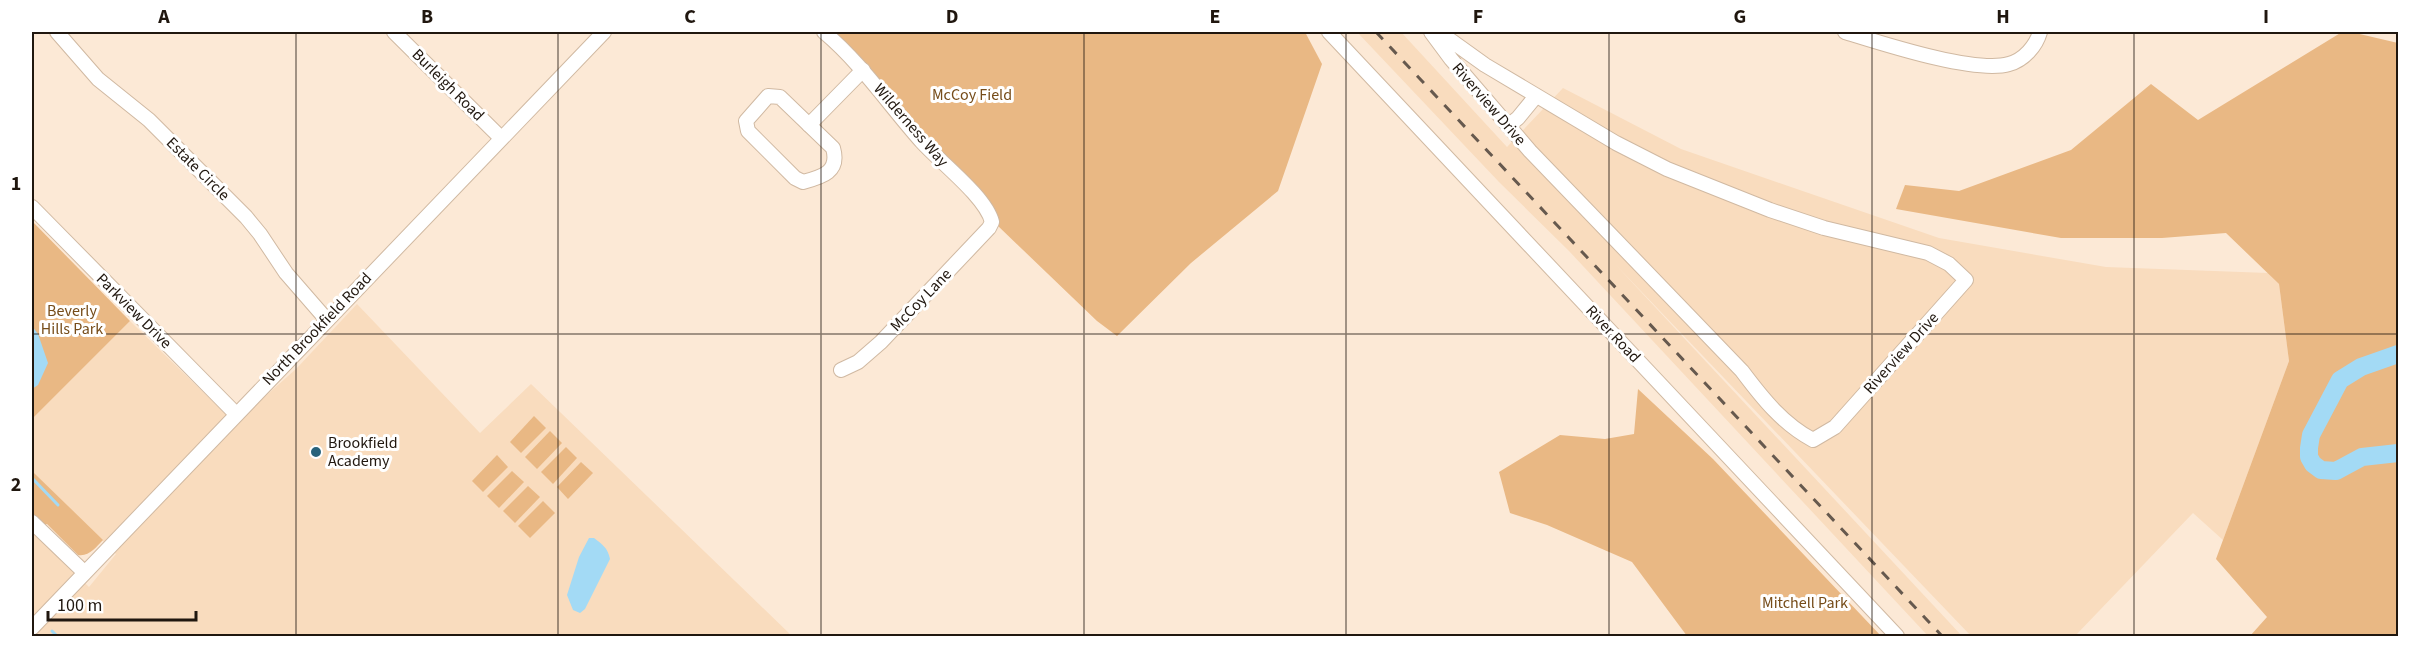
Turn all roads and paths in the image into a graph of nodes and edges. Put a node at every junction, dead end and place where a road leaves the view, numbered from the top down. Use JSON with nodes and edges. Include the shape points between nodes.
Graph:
{"nodes":[{"id":1,"x":57,"y":32,"type":"edge"},
{"id":2,"x":394,"y":32,"type":"edge"},
{"id":3,"x":604,"y":32,"type":"edge"},
{"id":4,"x":824,"y":32,"type":"edge"},
{"id":5,"x":1329,"y":32,"type":"edge"},
{"id":6,"x":1431,"y":32,"type":"edge"},
{"id":7,"x":1439,"y":32,"type":"edge"},
{"id":8,"x":1845,"y":32,"type":"edge"},
{"id":9,"x":2040,"y":32,"type":"edge"},
{"id":10,"x":863,"y":69,"type":"junction"},
{"id":11,"x":1536,"y":96,"type":"junction"},
{"id":12,"x":809,"y":125,"type":"junction"},
{"id":13,"x":1508,"y":126,"type":"junction"},
{"id":14,"x":501,"y":138,"type":"junction"},
{"id":15,"x":32,"y":207,"type":"edge"},
{"id":16,"x":992,"y":222,"type":"joint"},
{"id":17,"x":326,"y":319,"type":"junction"},
{"id":18,"x":841,"y":370,"type":"dead end"},
{"id":19,"x":236,"y":414,"type":"junction"},
{"id":20,"x":32,"y":522,"type":"edge"},
{"id":21,"x":84,"y":572,"type":"junction"},
{"id":22,"x":32,"y":628,"type":"edge"},
{"id":23,"x":1897,"y":636,"type":"edge"}],
"edges":[{"from":1,"to":17,"type":"street","name":"Estate Circle","via":[[98,79],[148,120],[246,217]]},
{"from":2,"to":14,"type":"street","name":"Burleigh Road"},
{"from":3,"to":14,"type":"street","name":"North Brookfield Road"},
{"from":4,"to":10,"type":"street","name":"Wilderness Way"},
{"from":5,"to":23,"type":"street","name":"River Road"},
{"from":6,"to":13,"type":"street","name":"Riverview Drive"},
{"from":7,"to":11,"type":"street","name":"Riverview Drive"},
{"from":8,"to":9,"type":"street","via":[[1983,65],[2008,64],[2028,53]]},
{"from":10,"to":12,"type":"street"},
{"from":10,"to":16,"type":"street","name":"Wilderness Way","via":[[923,143],[986,207]]},
{"from":11,"to":13,"type":"street"},
{"from":11,"to":13,"type":"street","name":"Riverview Drive","via":[[1667,169],[1815,225],[1928,253],[1949,264],[1966,280],[1835,427],[1813,440],[1765,402],[1742,371]]},
{"from":12,"to":12,"type":"street","via":[[833,148],[836,158],[827,173],[803,182],[756,141],[746,121],[768,96],[774,96],[780,97]]},
{"from":14,"to":17,"type":"street","name":"North Brookfield Road"},
{"from":15,"to":19,"type":"street","name":"Parkview Drive"},
{"from":16,"to":18,"type":"street","name":"McCoy Lane","via":[[881,342],[858,362]]},
{"from":17,"to":19,"type":"street","name":"North Brookfield Road"},
{"from":19,"to":21,"type":"street","name":"North Brookfield Road"},
{"from":20,"to":21,"type":"street"},
{"from":21,"to":22,"type":"street","name":"North Brookfield Road"}]}
